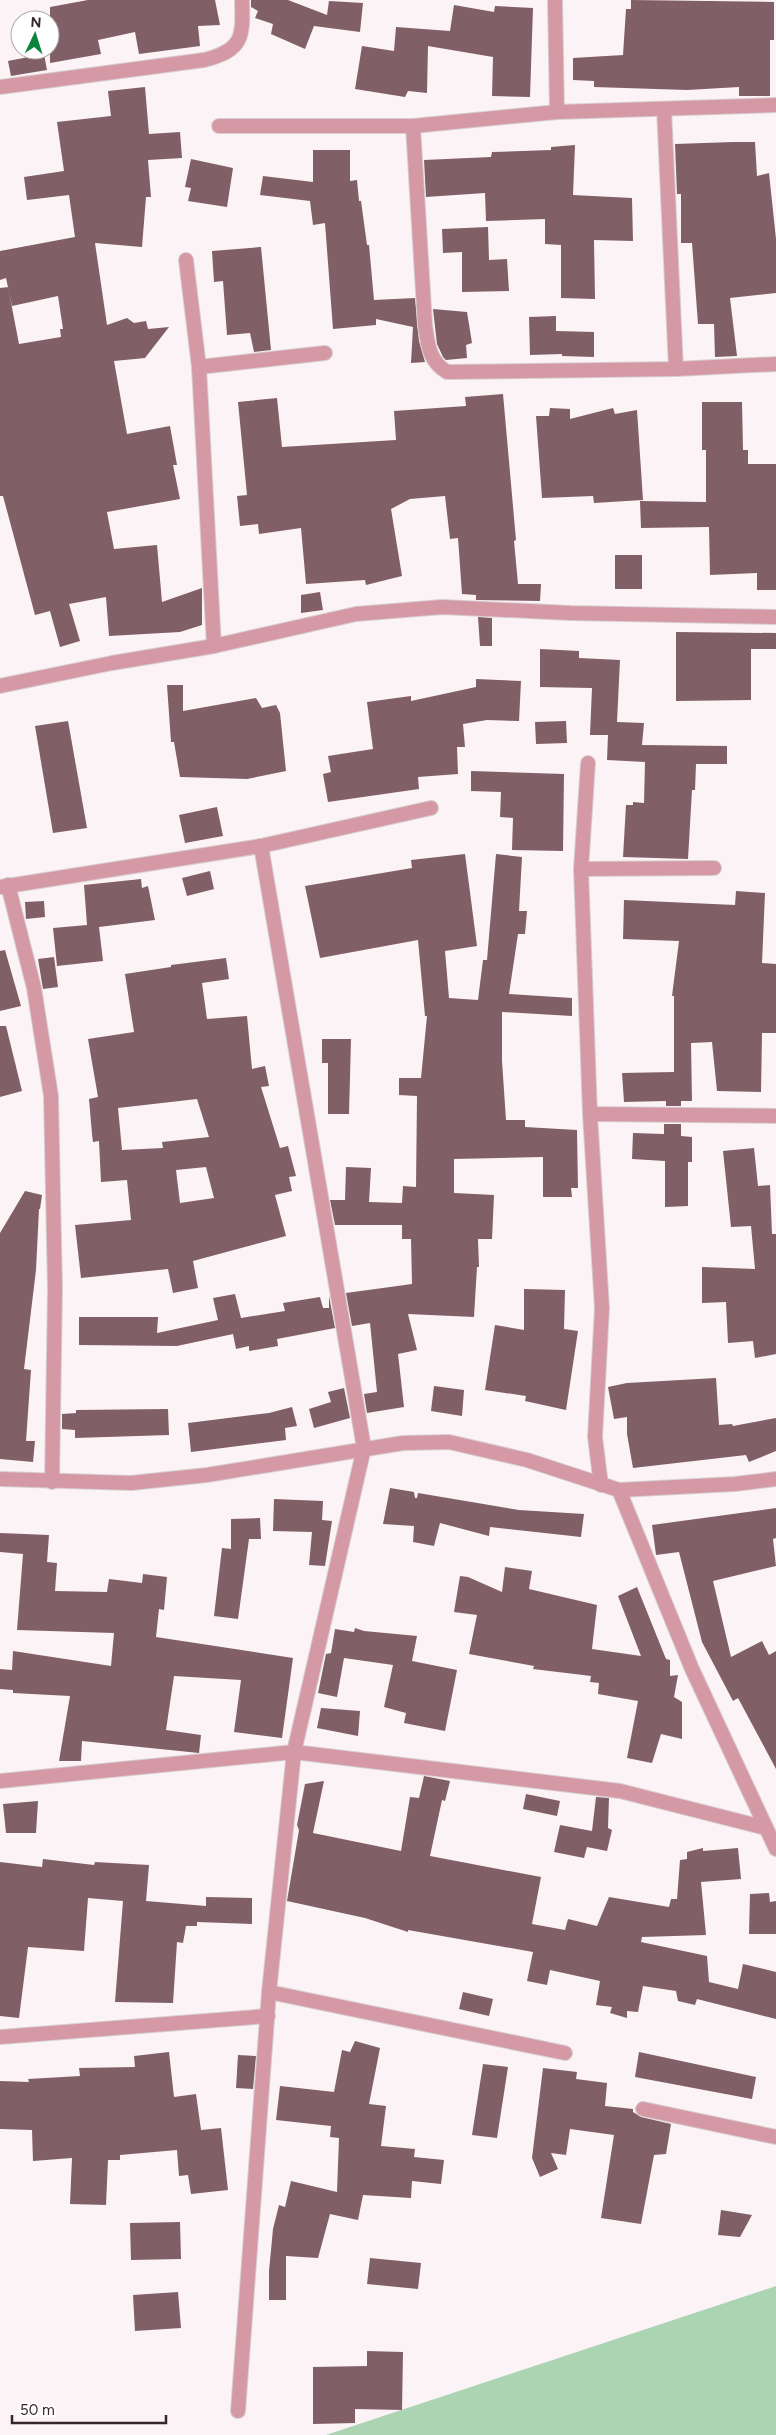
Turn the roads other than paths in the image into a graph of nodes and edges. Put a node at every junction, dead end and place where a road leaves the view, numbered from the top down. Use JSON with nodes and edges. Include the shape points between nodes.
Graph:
{"nodes":[{"id":1,"x":242,"y":0,"type":"edge"},
{"id":2,"x":555,"y":0,"type":"edge"},
{"id":3,"x":0,"y":86,"type":"edge"},
{"id":4,"x":776,"y":105,"type":"edge"},
{"id":5,"x":664,"y":109,"type":"junction"},
{"id":6,"x":557,"y":112,"type":"junction"},
{"id":7,"x":219,"y":126,"type":"dead end"},
{"id":8,"x":413,"y":126,"type":"junction"},
{"id":9,"x":186,"y":260,"type":"dead end"},
{"id":10,"x":325,"y":354,"type":"dead end"},
{"id":11,"x":776,"y":364,"type":"edge"},
{"id":12,"x":199,"y":367,"type":"junction"},
{"id":13,"x":676,"y":369,"type":"junction"},
{"id":14,"x":776,"y":617,"type":"edge"},
{"id":15,"x":214,"y":646,"type":"junction"},
{"id":16,"x":0,"y":686,"type":"edge"},
{"id":17,"x":588,"y":763,"type":"dead end"},
{"id":18,"x":431,"y":808,"type":"dead end"},
{"id":19,"x":261,"y":846,"type":"junction"},
{"id":20,"x":714,"y":868,"type":"dead end"},
{"id":21,"x":581,"y":870,"type":"junction"},
{"id":22,"x":4,"y":886,"type":"edge"},
{"id":23,"x":590,"y":1114,"type":"junction"},
{"id":24,"x":776,"y":1116,"type":"edge"},
{"id":25,"x":364,"y":1448,"type":"junction"},
{"id":26,"x":0,"y":1479,"type":"edge"},
{"id":27,"x":776,"y":1479,"type":"edge"},
{"id":28,"x":52,"y":1482,"type":"junction"},
{"id":29,"x":601,"y":1485,"type":"junction"},
{"id":30,"x":619,"y":1490,"type":"junction"},
{"id":31,"x":294,"y":1752,"type":"junction"},
{"id":32,"x":0,"y":1782,"type":"edge"},
{"id":33,"x":766,"y":1828,"type":"junction"},
{"id":34,"x":776,"y":1849,"type":"edge"},
{"id":35,"x":269,"y":1992,"type":"junction"},
{"id":36,"x":268,"y":2016,"type":"junction"},
{"id":37,"x":0,"y":2037,"type":"edge"},
{"id":38,"x":565,"y":2053,"type":"dead end"},
{"id":39,"x":643,"y":2109,"type":"dead end"},
{"id":40,"x":776,"y":2137,"type":"edge"},
{"id":41,"x":238,"y":2412,"type":"dead end"}],
"edges":[{"from":1,"to":3,"type":"street","via":[[241,37],[220,56]]},
{"from":2,"to":6,"type":"street"},
{"from":4,"to":5,"type":"street"},
{"from":5,"to":6,"type":"street"},
{"from":5,"to":13,"type":"street"},
{"from":6,"to":8,"type":"street"},
{"from":7,"to":8,"type":"street"},
{"from":8,"to":13,"type":"street","via":[[425,325],[431,356],[437,366],[447,372]]},
{"from":9,"to":12,"type":"street"},
{"from":10,"to":12,"type":"street"},
{"from":11,"to":13,"type":"street"},
{"from":12,"to":15,"type":"street"},
{"from":14,"to":15,"type":"street","via":[[442,607],[356,614]]},
{"from":15,"to":16,"type":"street"},
{"from":17,"to":21,"type":"street"},
{"from":18,"to":19,"type":"street"},
{"from":19,"to":22,"type":"street"},
{"from":19,"to":25,"type":"street"},
{"from":20,"to":21,"type":"street"},
{"from":21,"to":23,"type":"street"},
{"from":22,"to":28,"type":"street","via":[[34,988],[52,1096],[55,1289]]},
{"from":23,"to":24,"type":"street"},
{"from":23,"to":29,"type":"street","via":[[602,1308],[595,1437]]},
{"from":25,"to":28,"type":"street","via":[[207,1475],[131,1483]]},
{"from":25,"to":29,"type":"street","via":[[449,1442],[527,1460]]},
{"from":25,"to":31,"type":"street"},
{"from":26,"to":28,"type":"street"},
{"from":27,"to":30,"type":"street"},
{"from":29,"to":30,"type":"street"},
{"from":30,"to":33,"type":"street","via":[[692,1669]]},
{"from":31,"to":32,"type":"street"},
{"from":31,"to":33,"type":"street","via":[[620,1791]]},
{"from":31,"to":35,"type":"street"},
{"from":33,"to":34,"type":"street"},
{"from":35,"to":36,"type":"street"},
{"from":35,"to":38,"type":"street"},
{"from":36,"to":37,"type":"street"},
{"from":36,"to":41,"type":"street"},
{"from":39,"to":40,"type":"street"}]}
